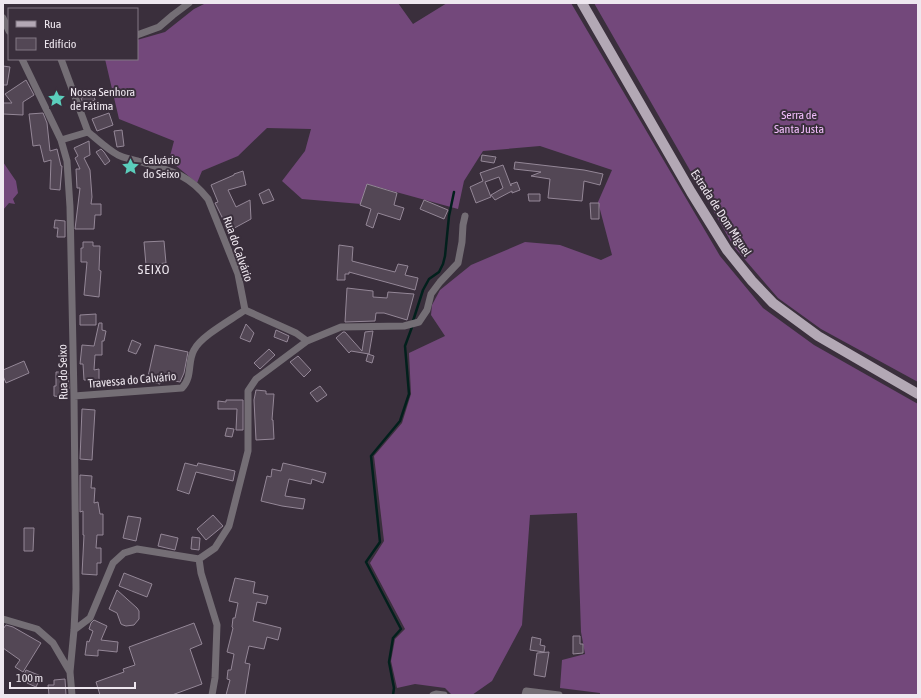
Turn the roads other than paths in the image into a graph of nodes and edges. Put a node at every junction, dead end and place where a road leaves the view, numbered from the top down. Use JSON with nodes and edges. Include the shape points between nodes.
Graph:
{"nodes":[{"id":1,"x":189,"y":3,"type":"edge"},
{"id":2,"x":582,"y":3,"type":"edge"},
{"id":3,"x":3,"y":18,"type":"edge"},
{"id":4,"x":8,"y":29,"type":"edge"},
{"id":5,"x":138,"y":35,"type":"edge"},
{"id":6,"x":61,"y":60,"type":"edge"},
{"id":7,"x":23,"y":61,"type":"edge"},
{"id":8,"x":88,"y":132,"type":"junction"},
{"id":9,"x":61,"y":140,"type":"junction"},
{"id":10,"x":465,"y":216,"type":"dead end"},
{"id":11,"x":245,"y":310,"type":"junction"},
{"id":12,"x":307,"y":341,"type":"junction"},
{"id":13,"x":918,"y":394,"type":"edge"},
{"id":14,"x":74,"y":396,"type":"junction"},
{"id":15,"x":199,"y":559,"type":"junction"},
{"id":16,"x":3,"y":619,"type":"edge"},
{"id":17,"x":74,"y":630,"type":"junction"},
{"id":18,"x":70,"y":672,"type":"junction"},
{"id":19,"x":525,"y":693,"type":"edge"},
{"id":20,"x":72,"y":695,"type":"edge"},
{"id":21,"x":212,"y":695,"type":"edge"},
{"id":22,"x":433,"y":695,"type":"edge"},
{"id":23,"x":444,"y":695,"type":"edge"},
{"id":24,"x":559,"y":695,"type":"edge"}],
"edges":[{"from":1,"to":5,"type":"street","via":[[159,27]]},
{"from":2,"to":13,"type":"main road","name":"Estrada de Dom Miguel","via":[[691,192],[728,250],[752,281],[773,303],[818,336]]},
{"from":3,"to":4,"type":"street"},
{"from":6,"to":8,"type":"street"},
{"from":7,"to":9,"type":"street","name":"Rua do Seixo"},
{"from":8,"to":9,"type":"street"},
{"from":8,"to":11,"type":"street","name":"Rua do Calvário","via":[[118,155],[183,176],[202,191],[208,199],[238,274]]},
{"from":9,"to":14,"type":"street","name":"Rua do Seixo","via":[[66,161],[70,207]]},
{"from":10,"to":12,"type":"street","via":[[458,263],[431,294],[427,310],[419,322],[404,326],[341,327]]},
{"from":11,"to":12,"type":"street","via":[[296,333]]},
{"from":11,"to":14,"type":"street","name":"Travessa do Calvário","via":[[199,342],[193,352],[187,383],[182,388]]},
{"from":12,"to":15,"type":"street","via":[[256,378],[248,391],[248,451],[229,526],[216,548]]},
{"from":14,"to":17,"type":"street","name":"Rua do Seixo"},
{"from":15,"to":17,"type":"street","via":[[137,549],[124,553],[113,563],[90,618]]},
{"from":15,"to":21,"type":"street","via":[[217,625]]},
{"from":16,"to":18,"type":"street","via":[[37,629],[53,643]]},
{"from":17,"to":18,"type":"street","name":"Rua do Seixo"},
{"from":18,"to":20,"type":"street","name":"Rua do Seixo"},
{"from":19,"to":24,"type":"street"},
{"from":22,"to":23,"type":"street"}]}
